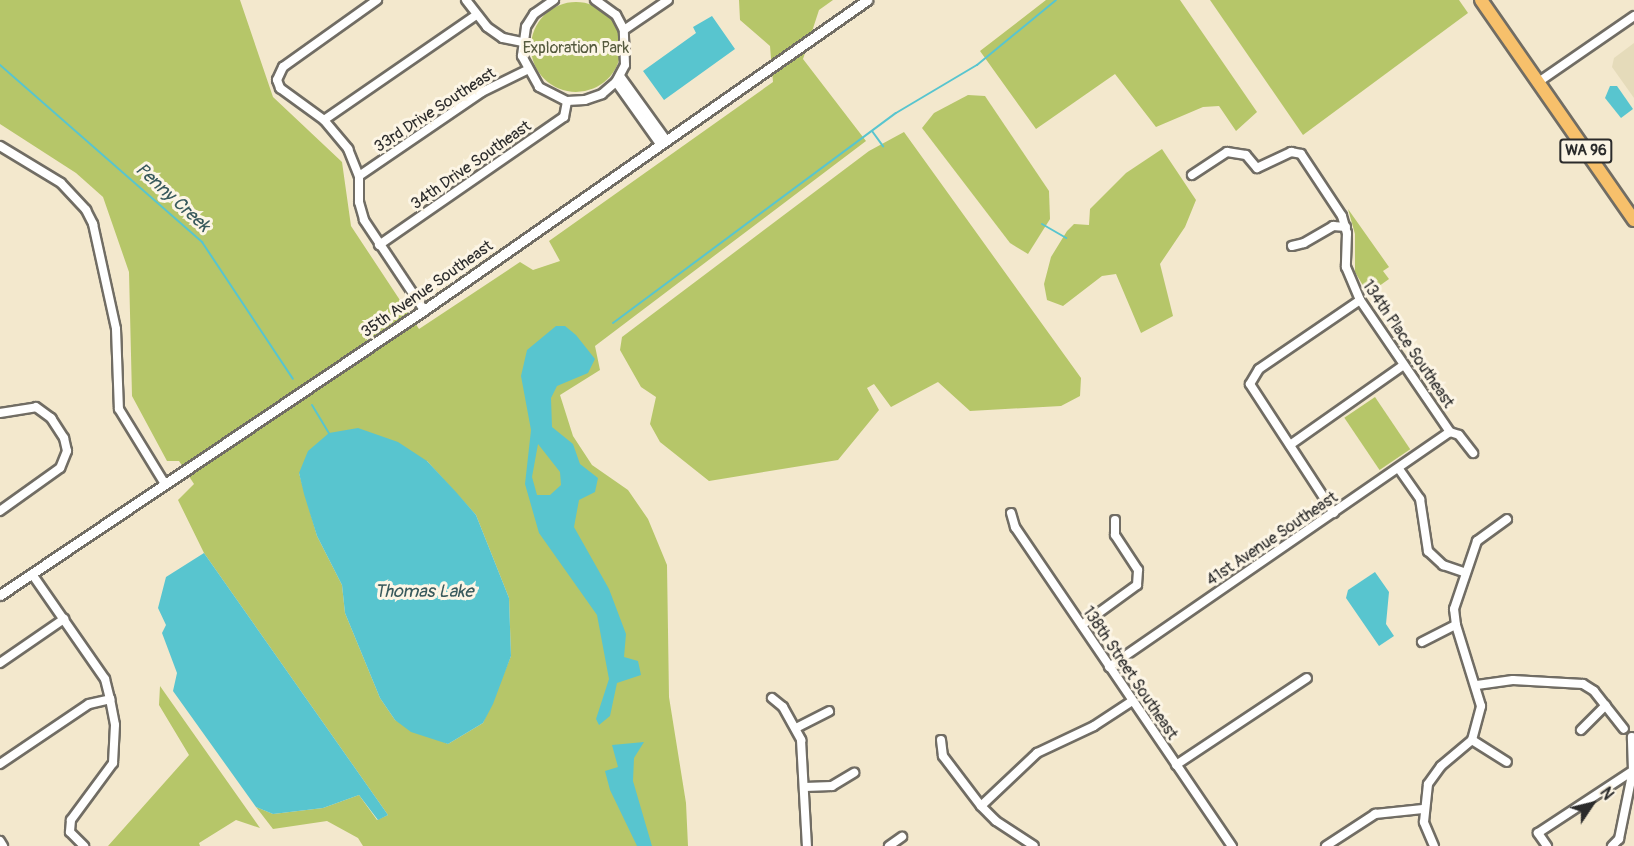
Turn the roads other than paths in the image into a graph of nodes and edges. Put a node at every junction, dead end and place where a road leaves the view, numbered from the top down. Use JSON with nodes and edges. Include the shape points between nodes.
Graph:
{"nodes":[{"id":1,"x":377,"y":0,"type":"edge"},
{"id":2,"x":466,"y":0,"type":"edge"},
{"id":3,"x":554,"y":0,"type":"edge"},
{"id":4,"x":595,"y":0,"type":"edge"},
{"id":5,"x":668,"y":0,"type":"edge"},
{"id":6,"x":867,"y":0,"type":"edge"},
{"id":7,"x":1481,"y":0,"type":"edge"},
{"id":8,"x":476,"y":15,"type":"junction"},
{"id":9,"x":1634,"y":16,"type":"edge"},
{"id":10,"x":624,"y":30,"type":"junction"},
{"id":11,"x":522,"y":42,"type":"junction"},
{"id":12,"x":527,"y":70,"type":"junction"},
{"id":13,"x":618,"y":79,"type":"junction"},
{"id":14,"x":1538,"y":83,"type":"junction"},
{"id":15,"x":567,"y":101,"type":"junction"},
{"id":16,"x":324,"y":120,"type":"junction"},
{"id":17,"x":663,"y":142,"type":"junction"},
{"id":18,"x":0,"y":146,"type":"edge"},
{"id":19,"x":1192,"y":175,"type":"dead end"},
{"id":20,"x":359,"y":176,"type":"junction"},
{"id":21,"x":1634,"y":220,"type":"edge"},
{"id":22,"x":1346,"y":227,"type":"junction"},
{"id":23,"x":379,"y":245,"type":"junction"},
{"id":24,"x":1292,"y":246,"type":"dead end"},
{"id":25,"x":1360,"y":300,"type":"junction"},
{"id":26,"x":424,"y":310,"type":"junction"},
{"id":27,"x":1404,"y":365,"type":"junction"},
{"id":28,"x":0,"y":413,"type":"edge"},
{"id":29,"x":1450,"y":432,"type":"junction"},
{"id":30,"x":1290,"y":445,"type":"junction"},
{"id":31,"x":1473,"y":453,"type":"dead end"},
{"id":32,"x":1399,"y":469,"type":"junction"},
{"id":33,"x":165,"y":484,"type":"junction"},
{"id":34,"x":0,"y":511,"type":"edge"},
{"id":35,"x":1011,"y":513,"type":"dead end"},
{"id":36,"x":1334,"y":513,"type":"junction"},
{"id":37,"x":1507,"y":519,"type":"dead end"},
{"id":38,"x":1115,"y":520,"type":"dead end"},
{"id":39,"x":1466,"y":573,"type":"junction"},
{"id":40,"x":32,"y":574,"type":"junction"},
{"id":41,"x":0,"y":595,"type":"edge"},
{"id":42,"x":64,"y":620,"type":"junction"},
{"id":43,"x":1082,"y":624,"type":"junction"},
{"id":44,"x":1456,"y":625,"type":"junction"},
{"id":45,"x":1422,"y":642,"type":"dead end"},
{"id":46,"x":0,"y":663,"type":"edge"},
{"id":47,"x":1109,"y":667,"type":"junction"},
{"id":48,"x":1306,"y":678,"type":"dead end"},
{"id":49,"x":1477,"y":685,"type":"junction"},
{"id":50,"x":110,"y":699,"type":"junction"},
{"id":51,"x":772,"y":699,"type":"dead end"},
{"id":52,"x":1132,"y":701,"type":"junction"},
{"id":53,"x":1606,"y":705,"type":"junction"},
{"id":54,"x":829,"y":711,"type":"dead end"},
{"id":55,"x":796,"y":728,"type":"junction"},
{"id":56,"x":1624,"y":729,"type":"dead end"},
{"id":57,"x":1581,"y":730,"type":"dead end"},
{"id":58,"x":1632,"y":737,"type":"dead end"},
{"id":59,"x":941,"y":740,"type":"dead end"},
{"id":60,"x":1472,"y":740,"type":"junction"},
{"id":61,"x":1507,"y":762,"type":"dead end"},
{"id":62,"x":0,"y":764,"type":"edge"},
{"id":63,"x":1176,"y":765,"type":"junction"},
{"id":64,"x":1633,"y":770,"type":"edge"},
{"id":65,"x":854,"y":773,"type":"dead end"},
{"id":66,"x":805,"y":787,"type":"junction"},
{"id":67,"x":981,"y":806,"type":"junction"},
{"id":68,"x":1423,"y":809,"type":"junction"},
{"id":69,"x":902,"y":837,"type":"dead end"},
{"id":70,"x":0,"y":841,"type":"edge"},
{"id":71,"x":1336,"y":843,"type":"edge"},
{"id":72,"x":3,"y":846,"type":"edge"},
{"id":73,"x":84,"y":846,"type":"edge"},
{"id":74,"x":807,"y":846,"type":"edge"},
{"id":75,"x":888,"y":846,"type":"edge"},
{"id":76,"x":1034,"y":846,"type":"edge"},
{"id":77,"x":1232,"y":846,"type":"edge"},
{"id":78,"x":1326,"y":846,"type":"edge"},
{"id":79,"x":1434,"y":846,"type":"edge"},
{"id":80,"x":1547,"y":846,"type":"edge"},
{"id":81,"x":1612,"y":846,"type":"edge"}],
"edges":[{"from":1,"to":16,"type":"street","via":[[283,67],[277,80],[280,88]]},
{"from":2,"to":8,"type":"street"},
{"from":3,"to":11,"type":"street","via":[[534,14]]},
{"from":4,"to":10,"type":"street","via":[[616,15]]},
{"from":5,"to":10,"type":"street"},
{"from":6,"to":17,"type":"street","name":"35th Avenue Southeast"},
{"from":7,"to":14,"type":"main road","number":"WA 96"},
{"from":8,"to":11,"type":"street","via":[[503,38]]},
{"from":8,"to":16,"type":"street"},
{"from":9,"to":14,"type":"street"},
{"from":10,"to":13,"type":"street","via":[[628,53]]},
{"from":11,"to":12,"type":"street"},
{"from":12,"to":15,"type":"street","via":[[547,93]]},
{"from":12,"to":20,"type":"street","name":"33rd Drive Southeast","via":[[482,92]]},
{"from":13,"to":15,"type":"street","via":[[602,94]]},
{"from":13,"to":17,"type":"street"},
{"from":14,"to":21,"type":"main road","number":"WA 96"},
{"from":15,"to":23,"type":"street","name":"34th Drive Southeast","via":[[564,117]]},
{"from":16,"to":20,"type":"street","via":[[348,149]]},
{"from":17,"to":26,"type":"street","name":"35th Avenue Southeast"},
{"from":18,"to":33,"type":"street","via":[[61,183],[90,217],[99,239],[116,329],[119,409]]},
{"from":19,"to":22,"type":"street","name":"134th Place Southeast","via":[[1227,152],[1246,155],[1257,168],[1291,152],[1301,154],[1338,206]]},
{"from":20,"to":23,"type":"street","via":[[364,220]]},
{"from":22,"to":24,"type":"street","via":[[1333,226]]},
{"from":22,"to":25,"type":"street","name":"134th Place Southeast","via":[[1346,267]]},
{"from":23,"to":26,"type":"street"},
{"from":25,"to":27,"type":"street","name":"134th Place Southeast"},
{"from":25,"to":30,"type":"street","via":[[1259,369],[1250,384]]},
{"from":26,"to":33,"type":"street","name":"35th Avenue Southeast"},
{"from":27,"to":29,"type":"street","name":"134th Place Southeast"},
{"from":27,"to":30,"type":"street"},
{"from":28,"to":34,"type":"street","via":[[36,407],[51,418],[67,451],[60,468]]},
{"from":29,"to":31,"type":"street","name":"134th Place Southeast","via":[[1459,435]]},
{"from":29,"to":32,"type":"street","name":"41st Avenue Southeast"},
{"from":30,"to":36,"type":"street"},
{"from":32,"to":36,"type":"street","name":"41st Avenue Southeast"},
{"from":32,"to":39,"type":"street","via":[[1420,499],[1428,551],[1443,565]]},
{"from":33,"to":40,"type":"street","name":"35th Avenue Southeast"},
{"from":35,"to":43,"type":"street","name":"138th Street Southeast","via":[[1015,527]]},
{"from":36,"to":47,"type":"street","name":"41st Avenue Southeast"},
{"from":37,"to":39,"type":"street","via":[[1482,534]]},
{"from":38,"to":43,"type":"street","via":[[1115,535],[1138,570],[1137,585]]},
{"from":39,"to":44,"type":"street","via":[[1454,609]]},
{"from":40,"to":41,"type":"street","name":"35th Avenue Southeast"},
{"from":40,"to":42,"type":"street"},
{"from":42,"to":46,"type":"street"},
{"from":42,"to":50,"type":"street","via":[[105,679]]},
{"from":43,"to":47,"type":"street","name":"138th Street Southeast"},
{"from":44,"to":45,"type":"street"},
{"from":44,"to":49,"type":"street"},
{"from":47,"to":52,"type":"street","name":"138th Street Southeast"},
{"from":48,"to":63,"type":"street"},
{"from":49,"to":53,"type":"street","via":[[1513,680],[1583,684]]},
{"from":49,"to":60,"type":"street","via":[[1481,706]]},
{"from":50,"to":62,"type":"street","via":[[89,704]]},
{"from":50,"to":73,"type":"street","via":[[115,725],[113,763],[71,820],[70,832]]},
{"from":51,"to":55,"type":"street","via":[[783,707]]},
{"from":52,"to":63,"type":"street","name":"138th Street Southeast"},
{"from":52,"to":67,"type":"street","via":[[1094,726],[1037,753]]},
{"from":53,"to":56,"type":"street"},
{"from":53,"to":57,"type":"street"},
{"from":54,"to":55,"type":"street"},
{"from":55,"to":66,"type":"street","via":[[805,759]]},
{"from":58,"to":64,"type":"street"},
{"from":59,"to":67,"type":"street","via":[[942,756]]},
{"from":60,"to":61,"type":"street"},
{"from":60,"to":68,"type":"street","via":[[1433,775]]},
{"from":63,"to":77,"type":"street","name":"138th Street Southeast"},
{"from":64,"to":80,"type":"street","via":[[1538,833]]},
{"from":64,"to":81,"type":"street","via":[[1619,839]]},
{"from":65,"to":66,"type":"street","via":[[832,786]]},
{"from":66,"to":74,"type":"street"},
{"from":67,"to":76,"type":"street"},
{"from":68,"to":71,"type":"street","via":[[1375,814]]},
{"from":68,"to":79,"type":"street","via":[[1426,830]]},
{"from":69,"to":75,"type":"street"},
{"from":70,"to":72,"type":"street"},
{"from":71,"to":78,"type":"street"}]}
